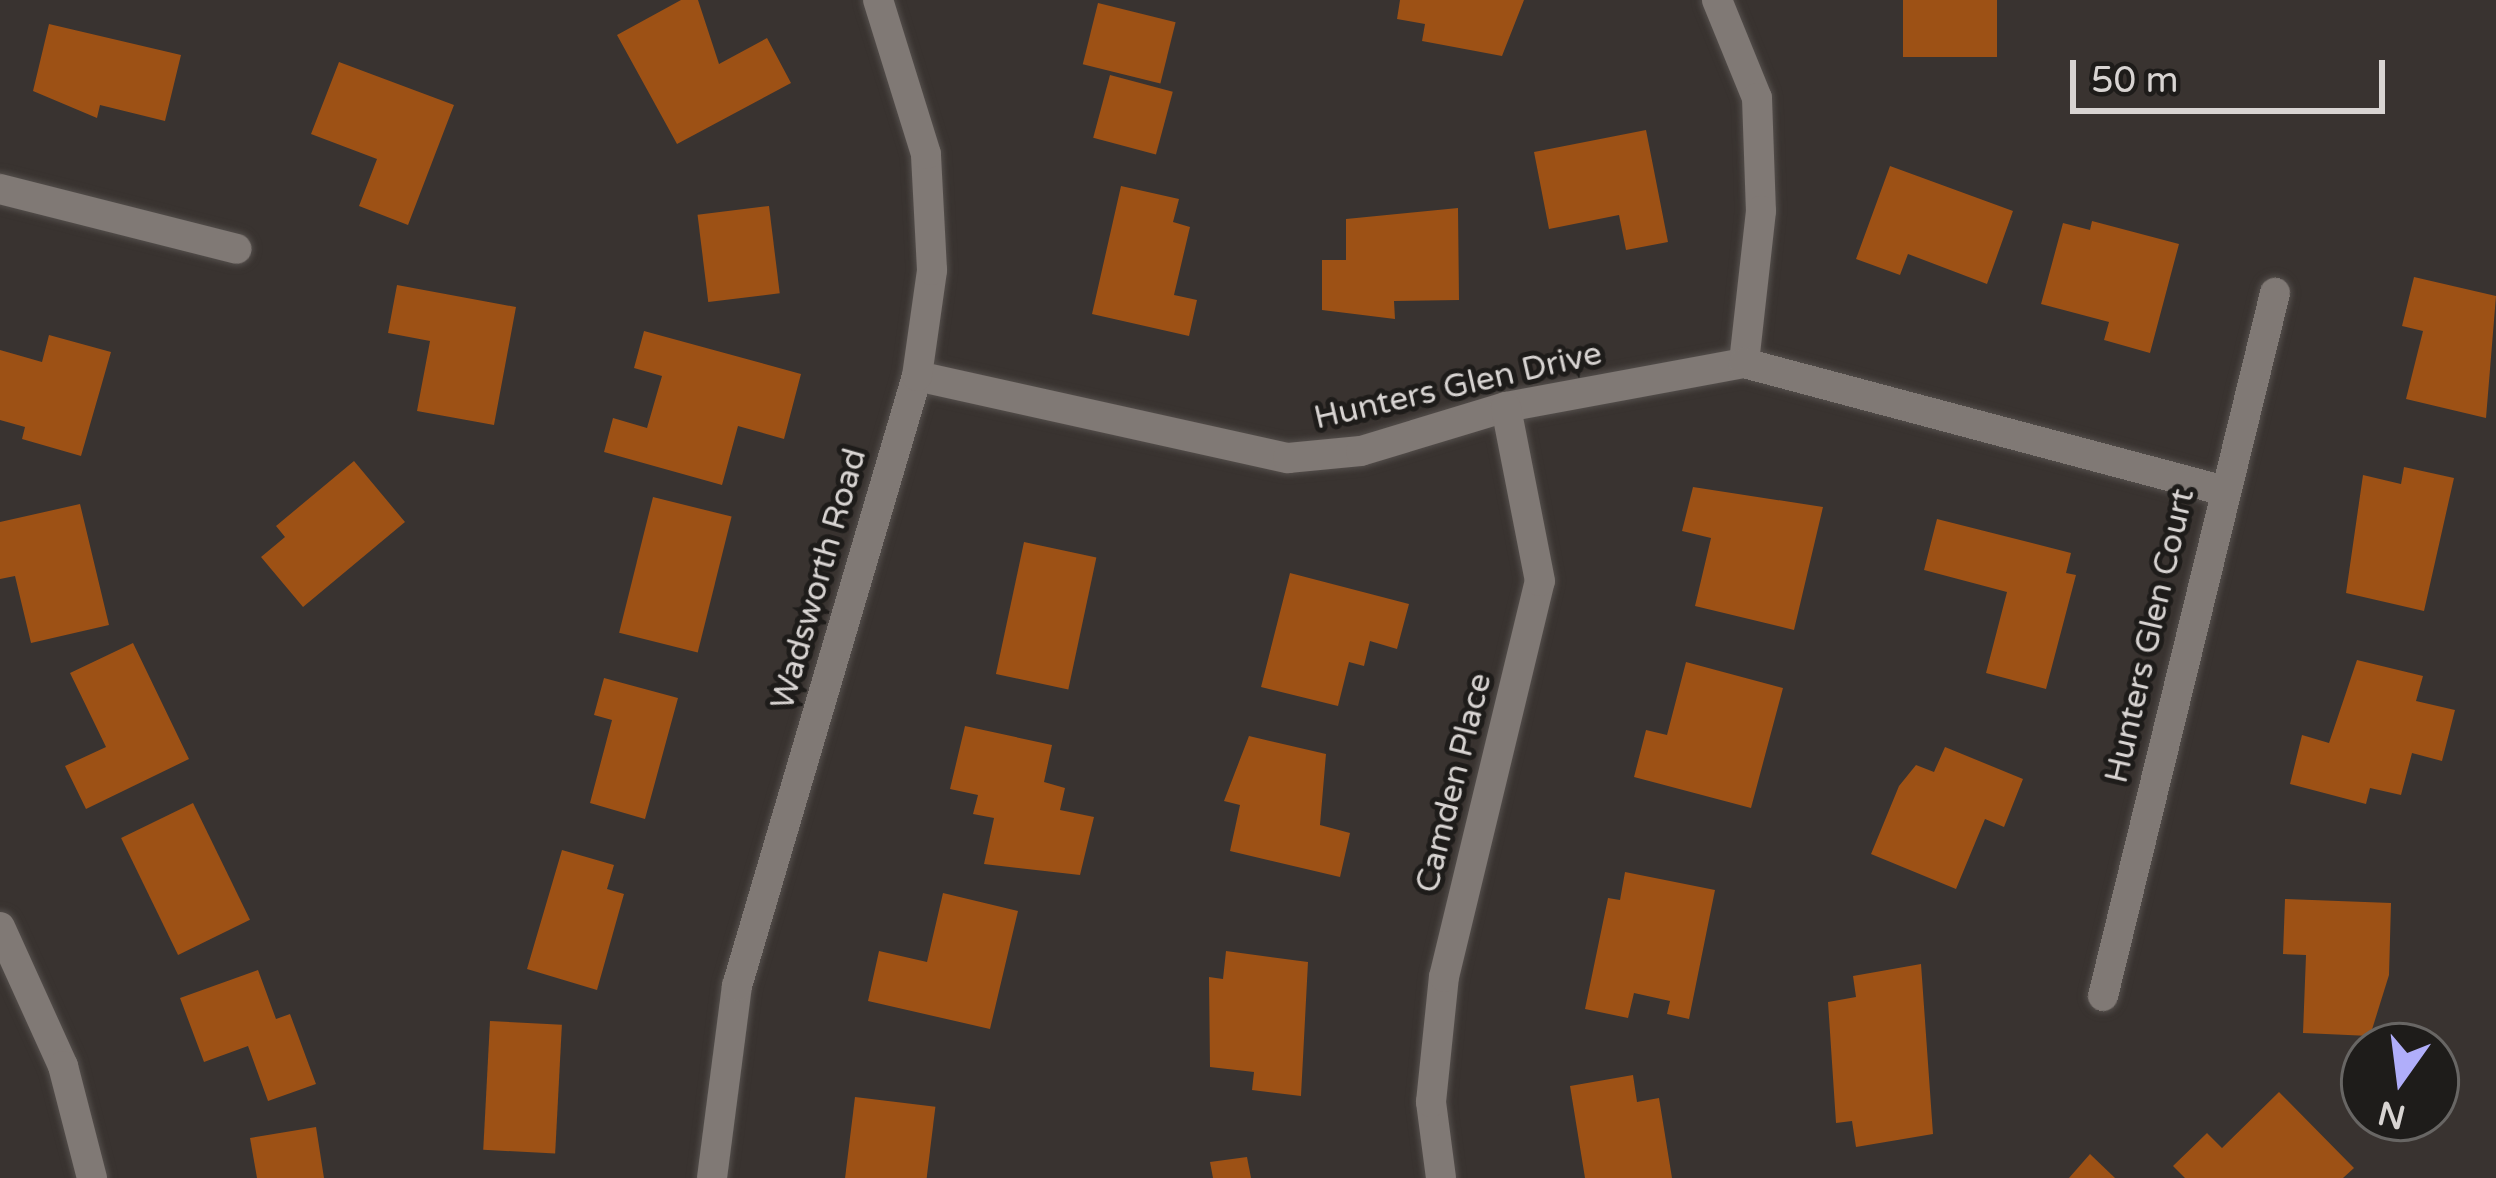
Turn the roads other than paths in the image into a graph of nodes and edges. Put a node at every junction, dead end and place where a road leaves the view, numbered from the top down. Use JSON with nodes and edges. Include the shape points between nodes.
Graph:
{"nodes":[{"id":1,"x":878,"y":0,"type":"edge"},
{"id":2,"x":1718,"y":0,"type":"edge"},
{"id":3,"x":0,"y":189,"type":"edge"},
{"id":4,"x":237,"y":249,"type":"dead end"},
{"id":5,"x":2275,"y":293,"type":"dead end"},
{"id":6,"x":1744,"y":363,"type":"junction"},
{"id":7,"x":916,"y":376,"type":"junction"},
{"id":8,"x":1506,"y":407,"type":"junction"},
{"id":9,"x":2222,"y":490,"type":"junction"},
{"id":10,"x":0,"y":927,"type":"edge"},
{"id":11,"x":2103,"y":997,"type":"dead end"},
{"id":12,"x":92,"y":1178,"type":"edge"},
{"id":13,"x":712,"y":1178,"type":"edge"},
{"id":14,"x":1441,"y":1178,"type":"edge"}],
"edges":[{"from":1,"to":7,"type":"street","name":"Wadsworth Road","via":[[926,154],[932,270]]},
{"from":2,"to":6,"type":"street","via":[[1757,98],[1760,211]]},
{"from":3,"to":4,"type":"street"},
{"from":5,"to":9,"type":"street","name":"Hunters Glen Court"},
{"from":6,"to":8,"type":"street","name":"Hunters Glen Drive"},
{"from":6,"to":9,"type":"street","name":"Hunters Glen Drive"},
{"from":7,"to":8,"type":"street","name":"Hunters Glen Drive","via":[[1288,458],[1360,452]]},
{"from":7,"to":13,"type":"street","name":"Wadsworth Road","via":[[737,986]]},
{"from":8,"to":14,"type":"street","name":"Camden Place","via":[[1540,580],[1444,977],[1431,1102]]},
{"from":9,"to":11,"type":"street","name":"Hunters Glen Court"},
{"from":10,"to":12,"type":"street","via":[[63,1066]]}]}
